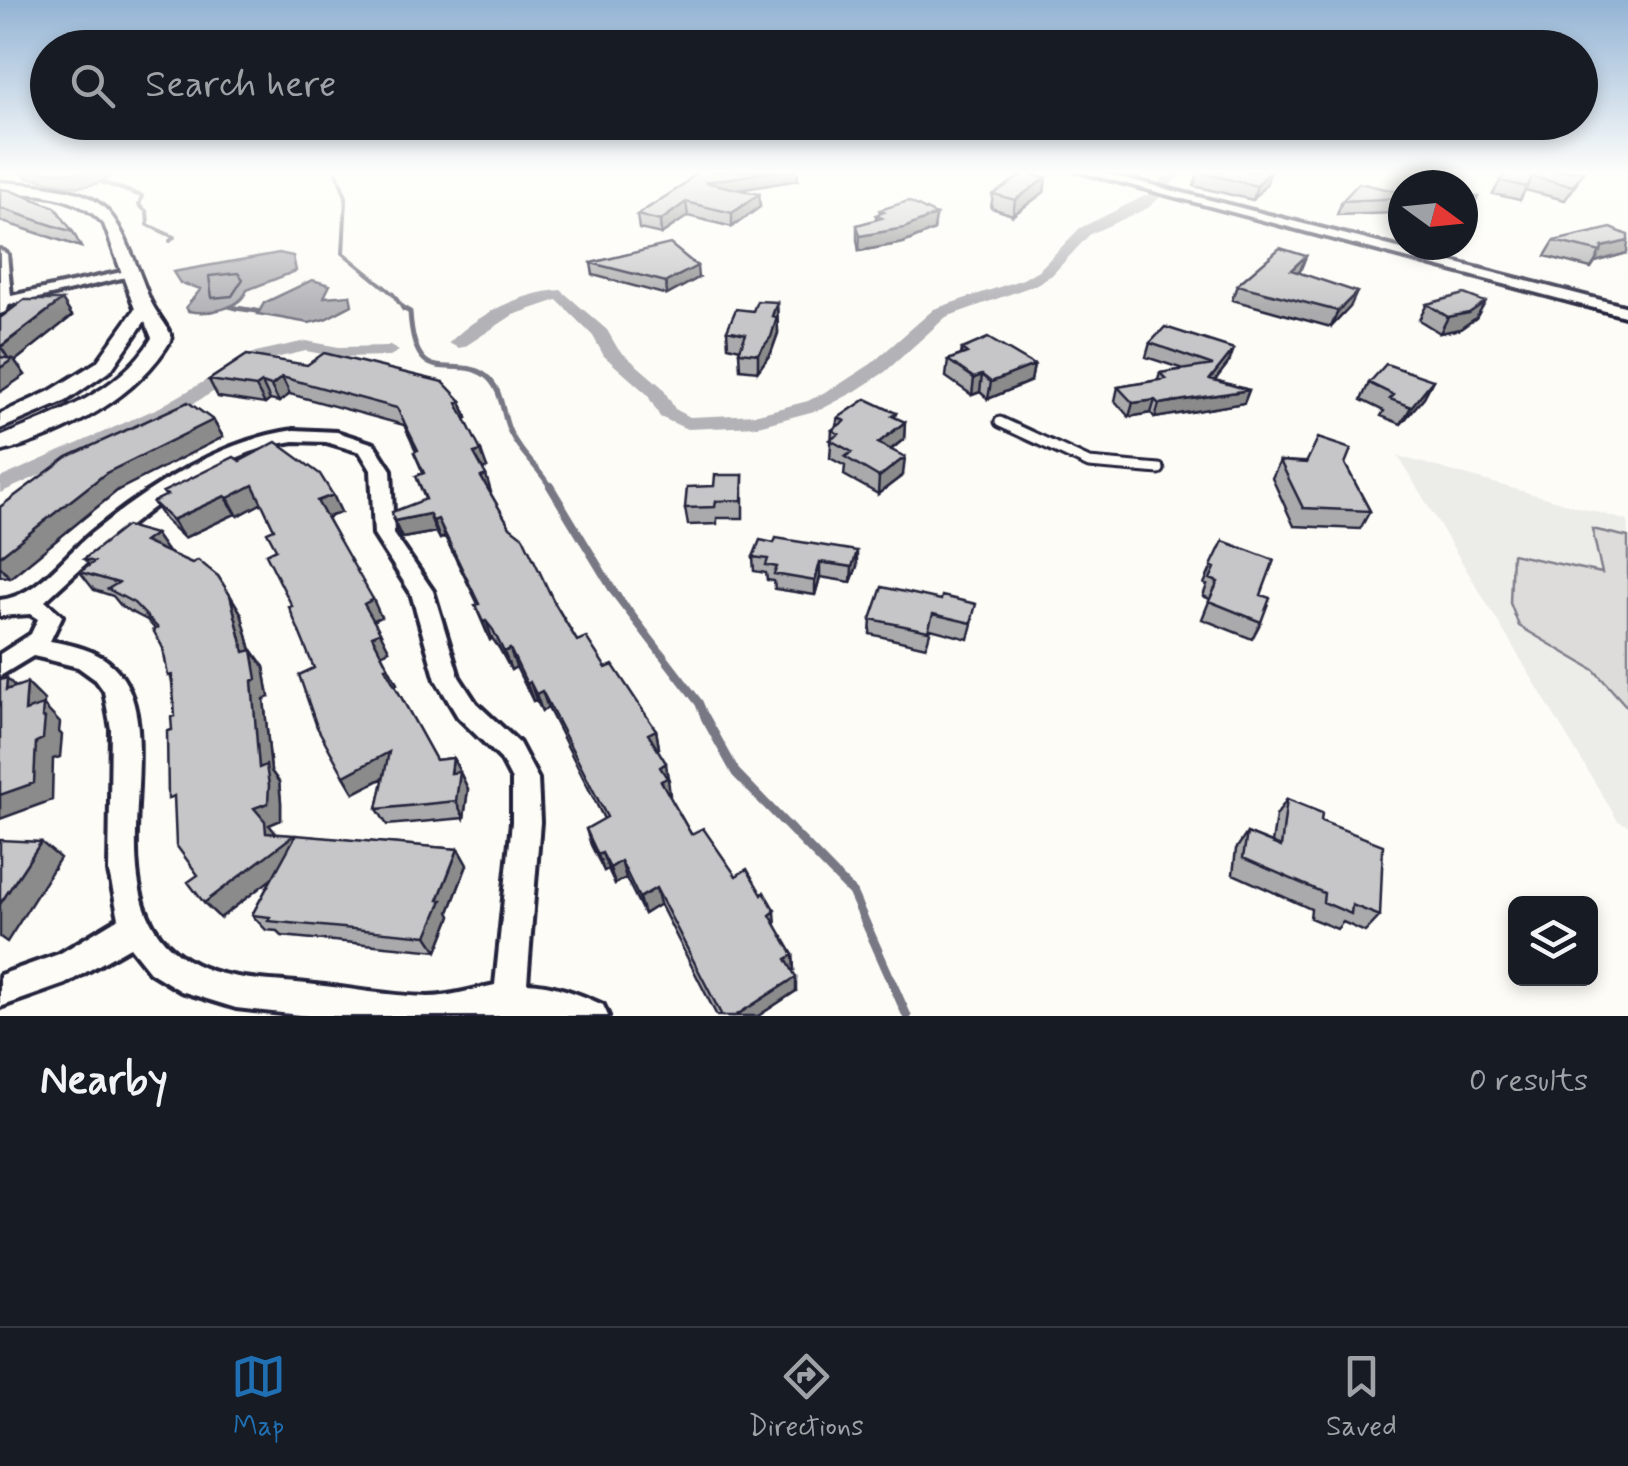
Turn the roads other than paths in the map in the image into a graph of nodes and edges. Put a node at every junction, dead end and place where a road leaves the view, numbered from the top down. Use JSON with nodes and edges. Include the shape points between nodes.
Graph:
{"nodes":[{"id":1,"x":108,"y":218,"type":"edge"},
{"id":2,"x":1267,"y":218,"type":"edge"},
{"id":3,"x":0,"y":254,"type":"edge"},
{"id":4,"x":131,"y":274,"type":"junction"},
{"id":5,"x":2,"y":306,"type":"edge"},
{"id":6,"x":144,"y":309,"type":"junction"},
{"id":7,"x":1628,"y":312,"type":"edge"},
{"id":8,"x":0,"y":422,"type":"edge"},
{"id":9,"x":1000,"y":422,"type":"dead end"},
{"id":10,"x":0,"y":445,"type":"edge"},
{"id":11,"x":1159,"y":469,"type":"dead end"},
{"id":12,"x":27,"y":604,"type":"junction"},
{"id":13,"x":0,"y":608,"type":"edge"},
{"id":14,"x":31,"y":647,"type":"junction"},
{"id":15,"x":0,"y":666,"type":"edge"},
{"id":16,"x":134,"y":926,"type":"junction"},
{"id":17,"x":0,"y":991,"type":"edge"},
{"id":18,"x":510,"y":999,"type":"junction"},
{"id":19,"x":592,"y":1016,"type":"edge"}],
"edges":[{"from":1,"to":4,"type":"street"},
{"from":2,"to":7,"type":"street"},
{"from":3,"to":5,"type":"street"},
{"from":4,"to":5,"type":"street"},
{"from":4,"to":6,"type":"street"},
{"from":6,"to":8,"type":"street","via":[[104,366]]},
{"from":6,"to":10,"type":"street","via":[[162,338],[135,373],[80,409]]},
{"from":9,"to":11,"type":"lane","via":[[1089,463]]},
{"from":12,"to":13,"type":"street"},
{"from":12,"to":14,"type":"street","via":[[51,616]]},
{"from":12,"to":18,"type":"street","via":[[122,520],[256,446],[317,436],[367,448],[382,470],[384,535],[422,591],[448,680],[525,779]]},
{"from":14,"to":15,"type":"street"},
{"from":14,"to":16,"type":"street","via":[[86,660],[117,693],[124,724],[125,889]]},
{"from":16,"to":17,"type":"street","via":[[62,970]]},
{"from":16,"to":18,"type":"street","via":[[167,966],[210,988],[430,1013]]},
{"from":18,"to":19,"type":"street","via":[[554,1002]]}]}
